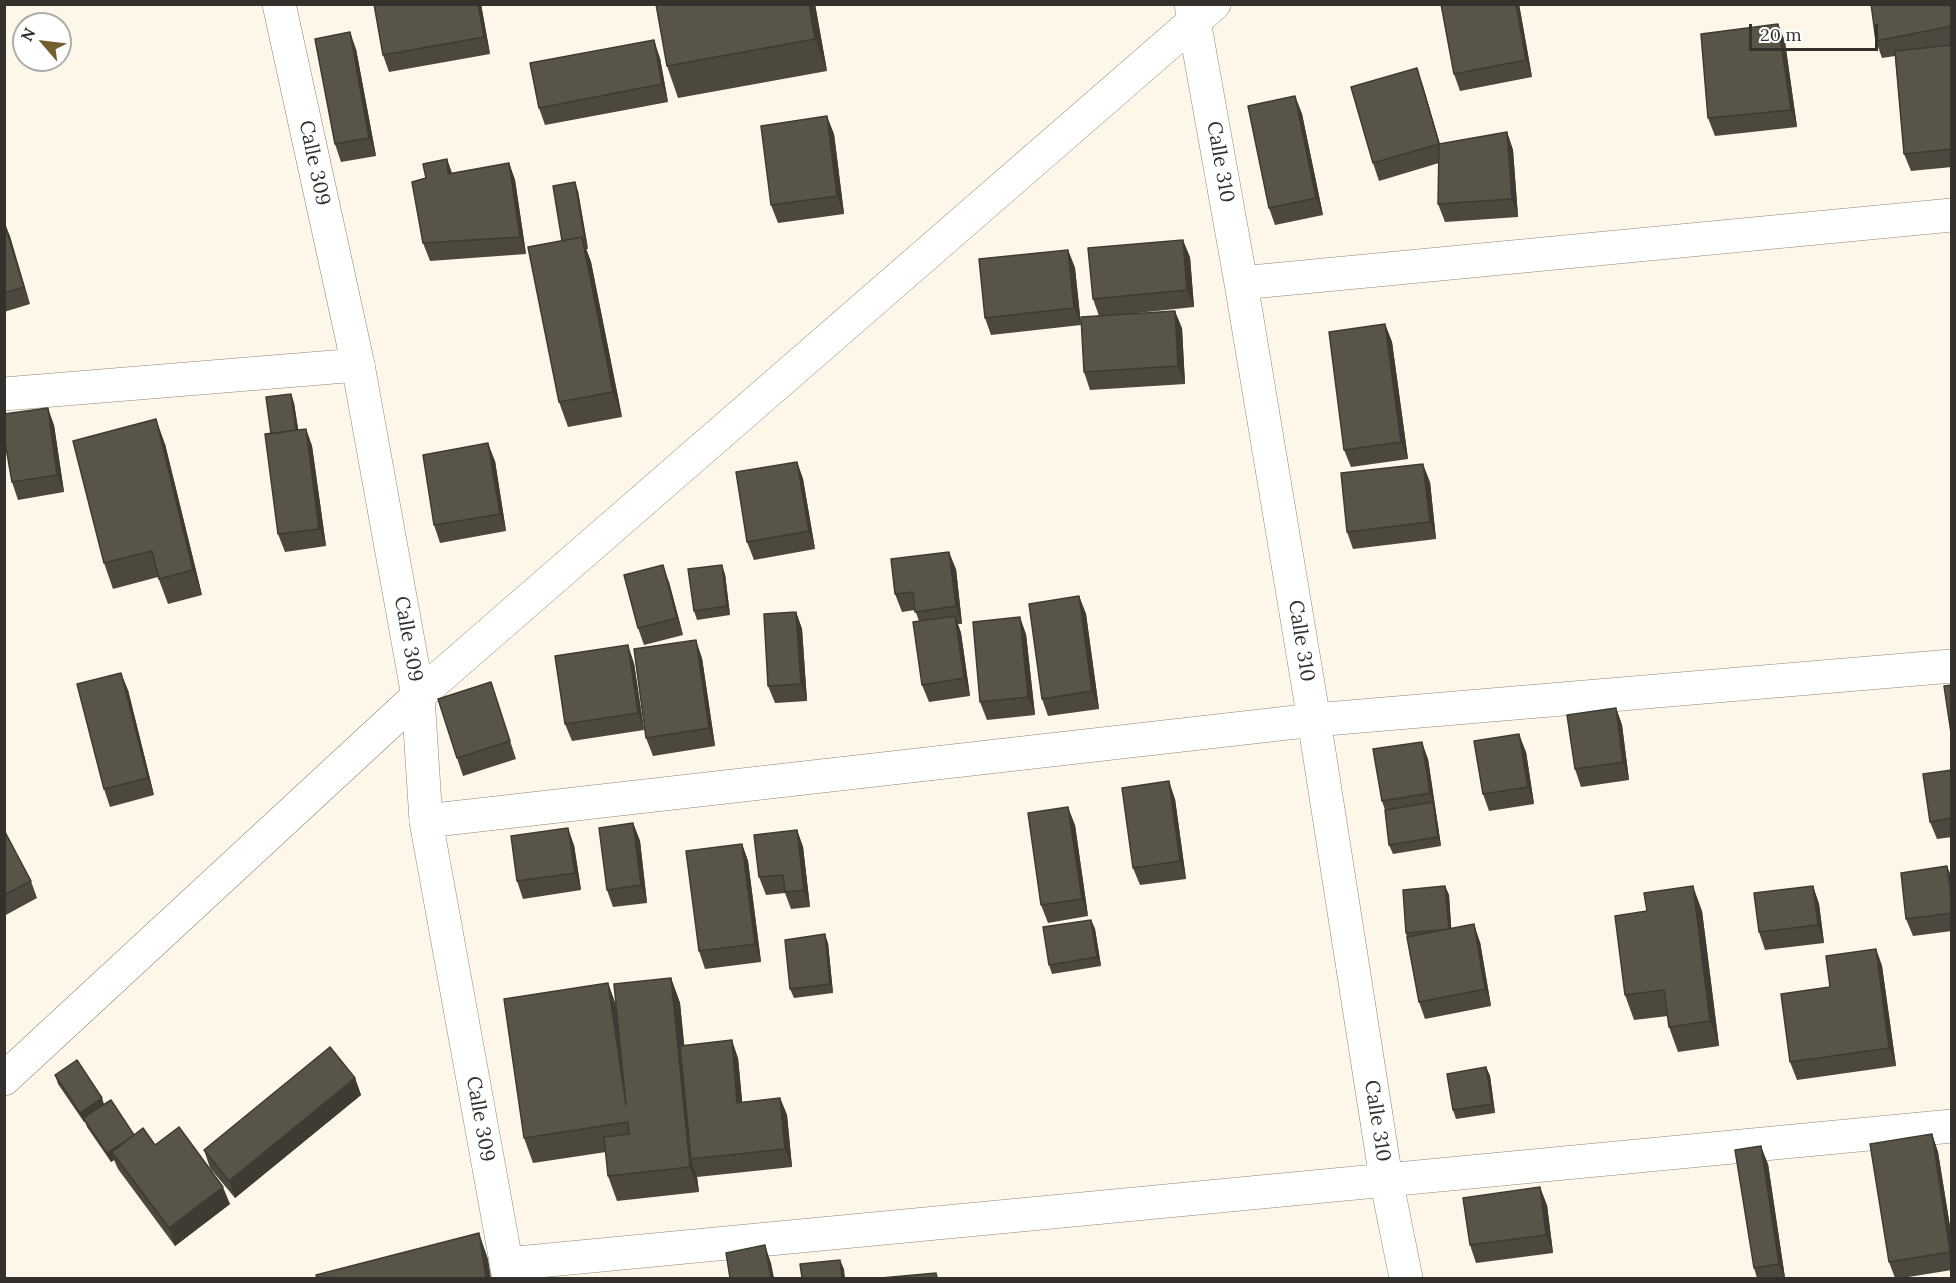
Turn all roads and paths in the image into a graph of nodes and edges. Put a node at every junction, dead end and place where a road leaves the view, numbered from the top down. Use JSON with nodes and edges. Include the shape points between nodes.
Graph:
{"nodes":[{"id":1,"x":279,"y":4,"type":"edge"},
{"id":2,"x":1200,"y":10,"type":"edge"},
{"id":3,"x":1952,"y":215,"type":"edge"},
{"id":4,"x":1241,"y":283,"type":"junction"},
{"id":5,"x":358,"y":365,"type":"junction"},
{"id":6,"x":4,"y":394,"type":"edge"},
{"id":7,"x":1952,"y":666,"type":"edge"},
{"id":8,"x":418,"y":696,"type":"junction"},
{"id":9,"x":1314,"y":720,"type":"junction"},
{"id":10,"x":426,"y":821,"type":"junction"},
{"id":11,"x":4,"y":1079,"type":"edge"},
{"id":12,"x":1952,"y":1126,"type":"edge"},
{"id":13,"x":1386,"y":1179,"type":"junction"},
{"id":14,"x":508,"y":1271,"type":"edge"},
{"id":15,"x":1406,"y":1278,"type":"edge"}],
"edges":[{"from":1,"to":5,"type":"street","name":"Calle 309"},
{"from":2,"to":4,"type":"street","name":"Calle 310"},
{"from":2,"to":8,"type":"street"},
{"from":3,"to":4,"type":"street"},
{"from":4,"to":9,"type":"street","name":"Calle 310"},
{"from":5,"to":6,"type":"street"},
{"from":5,"to":8,"type":"street","name":"Calle 309"},
{"from":7,"to":9,"type":"street"},
{"from":8,"to":10,"type":"street","name":"Calle 309"},
{"from":8,"to":11,"type":"street"},
{"from":9,"to":10,"type":"street"},
{"from":9,"to":13,"type":"street","name":"Calle 310"},
{"from":10,"to":14,"type":"street","name":"Calle 309"},
{"from":12,"to":13,"type":"street"},
{"from":13,"to":14,"type":"street"},
{"from":13,"to":15,"type":"street","name":"Calle 310"}]}
